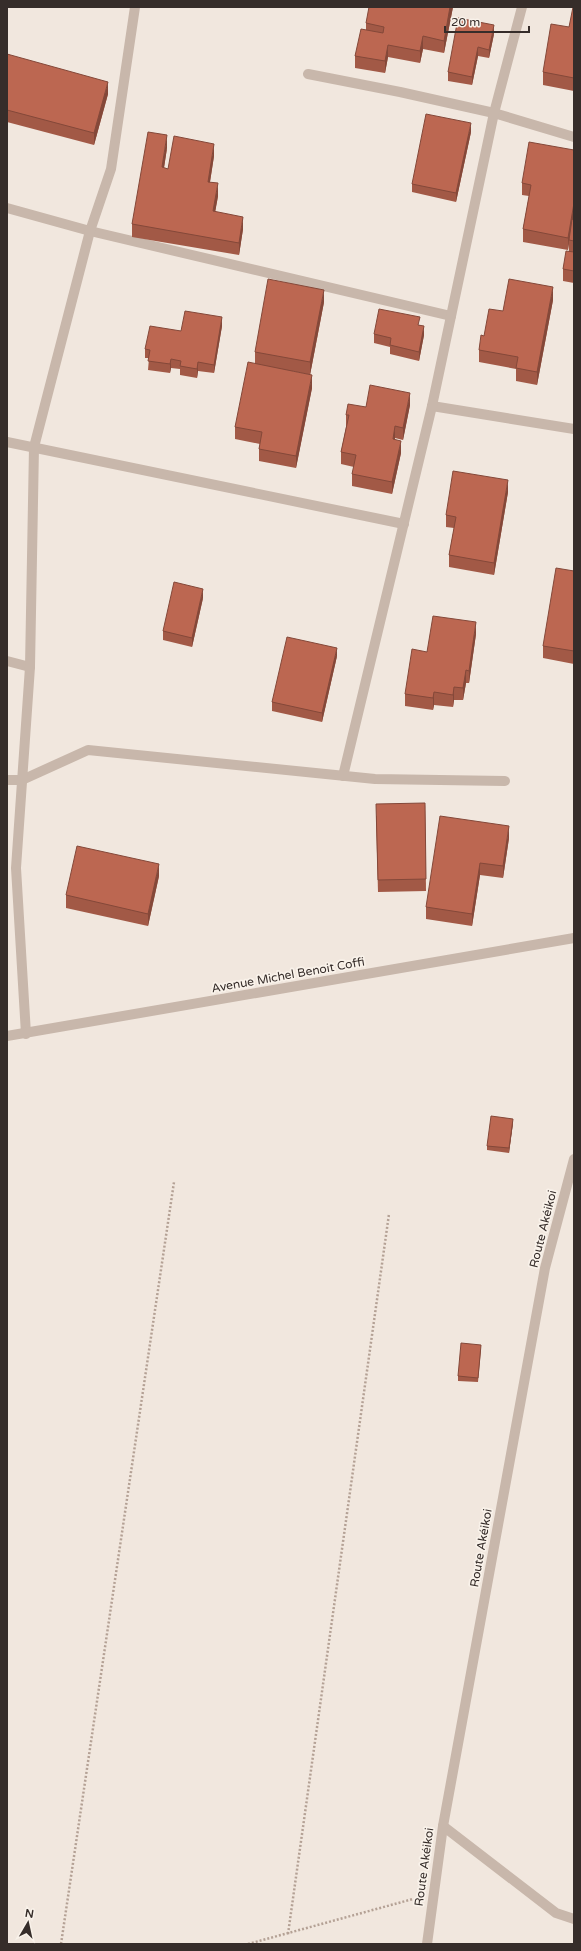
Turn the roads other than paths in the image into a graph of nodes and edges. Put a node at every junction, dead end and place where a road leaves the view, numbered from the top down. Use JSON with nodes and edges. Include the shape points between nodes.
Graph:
{"nodes":[{"id":1,"x":135,"y":7,"type":"edge"},
{"id":2,"x":522,"y":7,"type":"edge"},
{"id":3,"x":308,"y":74,"type":"dead end"},
{"id":4,"x":494,"y":113,"type":"junction"},
{"id":5,"x":574,"y":137,"type":"edge"},
{"id":6,"x":7,"y":208,"type":"edge"},
{"id":7,"x":90,"y":231,"type":"junction"},
{"id":8,"x":451,"y":316,"type":"junction"},
{"id":9,"x":432,"y":406,"type":"junction"},
{"id":10,"x":574,"y":429,"type":"edge"},
{"id":11,"x":7,"y":442,"type":"edge"},
{"id":12,"x":34,"y":447,"type":"junction"},
{"id":13,"x":404,"y":524,"type":"junction"},
{"id":14,"x":7,"y":661,"type":"edge"},
{"id":15,"x":30,"y":667,"type":"junction"},
{"id":16,"x":343,"y":776,"type":"junction"},
{"id":17,"x":7,"y":780,"type":"edge"},
{"id":18,"x":22,"y":780,"type":"junction"},
{"id":19,"x":505,"y":781,"type":"dead end"},
{"id":20,"x":574,"y":938,"type":"edge"},
{"id":21,"x":26,"y":1034,"type":"junction"},
{"id":22,"x":7,"y":1036,"type":"edge"},
{"id":23,"x":574,"y":1159,"type":"edge"},
{"id":24,"x":443,"y":1826,"type":"junction"},
{"id":25,"x":574,"y":1919,"type":"edge"},
{"id":26,"x":427,"y":1944,"type":"edge"}],
"edges":[{"from":1,"to":7,"type":"street","via":[[111,169]]},
{"from":2,"to":4,"type":"street"},
{"from":3,"to":4,"type":"street"},
{"from":4,"to":5,"type":"street"},
{"from":4,"to":8,"type":"street"},
{"from":6,"to":7,"type":"street"},
{"from":7,"to":8,"type":"street"},
{"from":7,"to":12,"type":"street"},
{"from":8,"to":9,"type":"street"},
{"from":9,"to":10,"type":"street"},
{"from":9,"to":13,"type":"street"},
{"from":11,"to":12,"type":"street"},
{"from":12,"to":13,"type":"street"},
{"from":12,"to":15,"type":"street"},
{"from":13,"to":16,"type":"street"},
{"from":14,"to":15,"type":"street"},
{"from":15,"to":18,"type":"street"},
{"from":16,"to":18,"type":"street","via":[[88,750]]},
{"from":16,"to":19,"type":"street","via":[[375,779]]},
{"from":17,"to":18,"type":"street"},
{"from":18,"to":21,"type":"street","via":[[16,868]]},
{"from":20,"to":21,"type":"street","name":"Avenue Michel Benoit Coffi"},
{"from":21,"to":22,"type":"street","name":"Avenue Michel Benoit Coffi"},
{"from":23,"to":24,"type":"street","name":"Route Akéikoi","via":[[545,1268]]},
{"from":24,"to":25,"type":"street","via":[[556,1913]]},
{"from":24,"to":26,"type":"street","name":"Route Akéikoi"}]}
